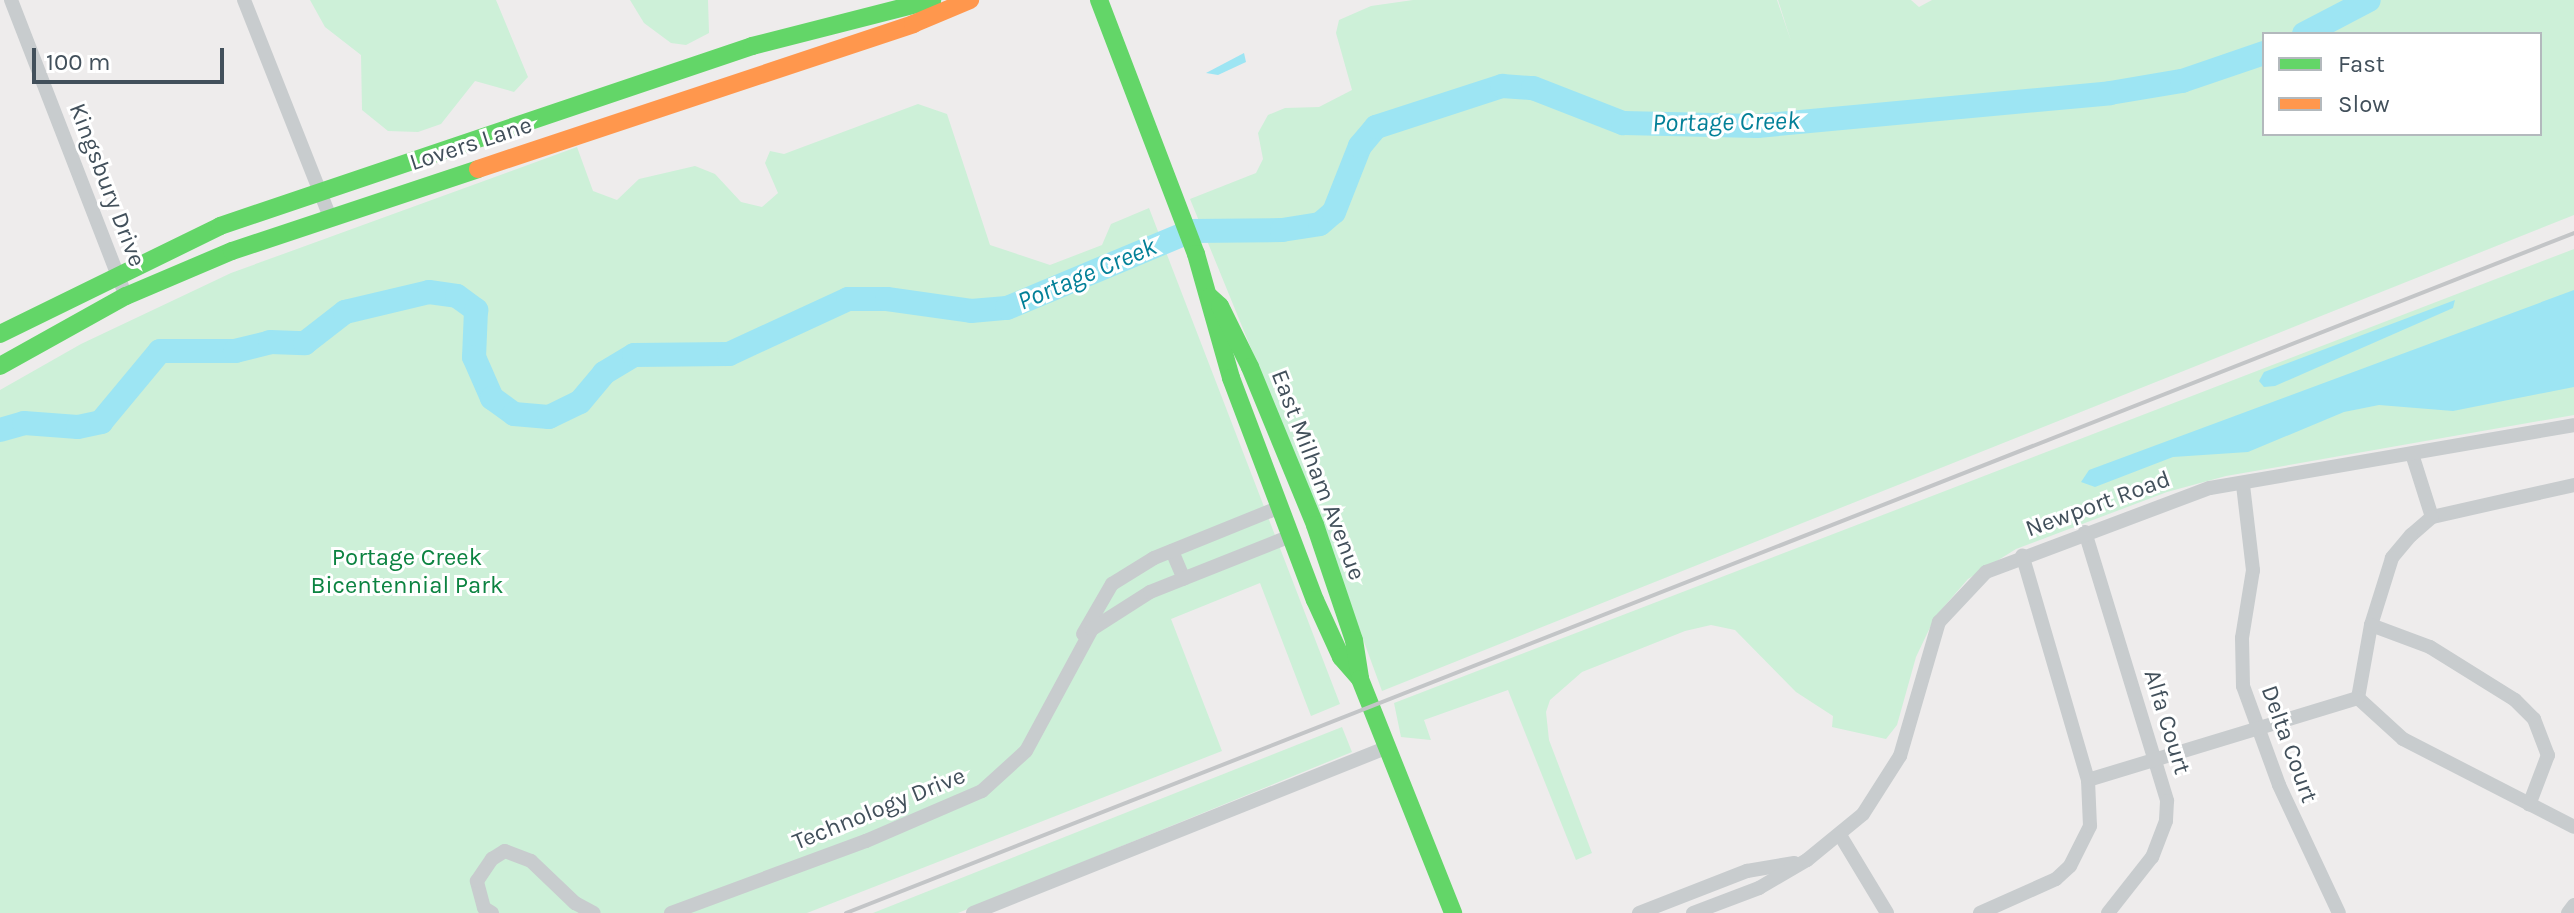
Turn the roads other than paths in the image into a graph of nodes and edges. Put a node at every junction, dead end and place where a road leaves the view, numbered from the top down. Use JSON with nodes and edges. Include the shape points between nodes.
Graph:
{"nodes":[{"id":1,"x":11,"y":0,"type":"edge"},
{"id":2,"x":244,"y":0,"type":"edge"},
{"id":3,"x":932,"y":0,"type":"edge"},
{"id":4,"x":970,"y":0,"type":"edge"},
{"id":5,"x":1099,"y":0,"type":"edge"},
{"id":6,"x":319,"y":191,"type":"junction"},
{"id":7,"x":329,"y":215,"type":"junction"},
{"id":8,"x":118,"y":273,"type":"junction"},
{"id":9,"x":126,"y":296,"type":"junction"},
{"id":10,"x":1210,"y":297,"type":"junction"},
{"id":11,"x":0,"y":334,"type":"edge"},
{"id":12,"x":0,"y":366,"type":"edge"},
{"id":13,"x":2574,"y":425,"type":"edge"},
{"id":14,"x":2412,"y":454,"type":"junction"},
{"id":15,"x":2243,"y":485,"type":"junction"},
{"id":16,"x":2574,"y":485,"type":"edge"},
{"id":17,"x":1280,"y":507,"type":"junction"},
{"id":18,"x":2432,"y":517,"type":"junction"},
{"id":19,"x":2085,"y":532,"type":"junction"},
{"id":20,"x":1291,"y":536,"type":"junction"},
{"id":21,"x":1172,"y":551,"type":"junction"},
{"id":22,"x":2022,"y":555,"type":"junction"},
{"id":23,"x":1184,"y":579,"type":"junction"},
{"id":24,"x":2371,"y":625,"type":"junction"},
{"id":25,"x":1071,"y":664,"type":"junction"},
{"id":26,"x":1360,"y":679,"type":"junction"},
{"id":27,"x":2358,"y":698,"type":"junction"},
{"id":28,"x":2258,"y":731,"type":"junction"},
{"id":29,"x":1386,"y":748,"type":"junction"},
{"id":30,"x":2156,"y":761,"type":"junction"},
{"id":31,"x":2088,"y":780,"type":"junction"},
{"id":32,"x":2529,"y":805,"type":"junction"},
{"id":33,"x":2574,"y":827,"type":"edge"},
{"id":34,"x":1840,"y":835,"type":"junction"},
{"id":35,"x":1807,"y":860,"type":"junction"},
{"id":36,"x":2574,"y":905,"type":"edge"},
{"id":37,"x":492,"y":913,"type":"edge"},
{"id":38,"x":594,"y":913,"type":"edge"},
{"id":39,"x":671,"y":913,"type":"edge"},
{"id":40,"x":973,"y":913,"type":"edge"},
{"id":41,"x":1453,"y":913,"type":"edge"},
{"id":42,"x":1639,"y":913,"type":"edge"},
{"id":43,"x":1693,"y":913,"type":"edge"},
{"id":44,"x":1887,"y":913,"type":"edge"},
{"id":45,"x":1980,"y":913,"type":"edge"},
{"id":46,"x":2108,"y":913,"type":"edge"},
{"id":47,"x":2339,"y":913,"type":"edge"},
{"id":48,"x":2568,"y":913,"type":"edge"}],
"edges":[{"from":1,"to":8,"type":"street","name":"Kingsbury Drive"},
{"from":2,"to":6,"type":"street"},
{"from":3,"to":6,"type":"street","name":"Lovers Lane","via":[[752,46]]},
{"from":4,"to":7,"type":"street","name":"Lovers Lane","via":[[913,24]]},
{"from":5,"to":10,"type":"street","name":"East Milham Avenue"},
{"from":6,"to":7,"type":"street"},
{"from":6,"to":8,"type":"street","name":"Lovers Lane","via":[[220,226]]},
{"from":7,"to":9,"type":"street","name":"Lovers Lane"},
{"from":8,"to":9,"type":"street","name":"Kingsbury Drive"},
{"from":8,"to":11,"type":"street","name":"Lovers Lane"},
{"from":9,"to":12,"type":"street","name":"Lovers Lane"},
{"from":10,"to":17,"type":"street","name":"East Milham Avenue","via":[[1227,365]]},
{"from":10,"to":26,"type":"street","name":"East Milham Avenue","via":[[1220,306],[1250,367],[1315,525],[1354,640]]},
{"from":13,"to":14,"type":"street","name":"Newport Road"},
{"from":14,"to":15,"type":"street","name":"Newport Road"},
{"from":14,"to":18,"type":"street"},
{"from":15,"to":19,"type":"street","name":"Newport Road","via":[[2171,499]]},
{"from":15,"to":28,"type":"street","name":"Delta Court","via":[[2253,570],[2242,664]]},
{"from":16,"to":18,"type":"street"},
{"from":17,"to":20,"type":"street","name":"East Milham Avenue"},
{"from":17,"to":21,"type":"street"},
{"from":18,"to":24,"type":"street","via":[[2392,558]]},
{"from":19,"to":22,"type":"street","name":"Newport Road"},
{"from":19,"to":30,"type":"street","name":"Alfa Court"},
{"from":20,"to":23,"type":"street","name":"Technology Drive"},
{"from":20,"to":26,"type":"street","name":"East Milham Avenue","via":[[1341,657]]},
{"from":21,"to":23,"type":"street"},
{"from":21,"to":25,"type":"street","via":[[1112,584],[1092,612]]},
{"from":22,"to":31,"type":"street"},
{"from":22,"to":34,"type":"street","name":"Newport Road","via":[[1986,572],[1939,622],[1900,756],[1879,795]]},
{"from":23,"to":25,"type":"street","name":"Technology Drive","via":[[1118,609],[1092,629]]},
{"from":24,"to":27,"type":"street"},
{"from":24,"to":32,"type":"street","via":[[2430,647],[2515,700],[2534,719],[2548,755]]},
{"from":25,"to":39,"type":"street","name":"Technology Drive","via":[[1026,751],[982,791],[879,836]]},
{"from":26,"to":29,"type":"street","name":"East Milham Avenue"},
{"from":27,"to":28,"type":"street"},
{"from":27,"to":32,"type":"street","via":[[2403,739]]},
{"from":28,"to":30,"type":"street"},
{"from":28,"to":47,"type":"street","name":"Delta Court"},
{"from":29,"to":40,"type":"street"},
{"from":29,"to":41,"type":"street","name":"East Milham Avenue"},
{"from":30,"to":31,"type":"street"},
{"from":30,"to":46,"type":"street","name":"Alfa Court","via":[[2167,801],[2161,839]]},
{"from":31,"to":45,"type":"street","via":[[2090,826],[2070,866],[2041,890]]},
{"from":32,"to":33,"type":"street"},
{"from":34,"to":35,"type":"street","name":"Newport Road"},
{"from":34,"to":44,"type":"street"},
{"from":35,"to":42,"type":"street","name":"Newport Road","via":[[1747,871]]},
{"from":35,"to":43,"type":"street","name":"Newport Road","via":[[1759,888]]},
{"from":36,"to":48,"type":"street"},
{"from":37,"to":38,"type":"street","via":[[484,908],[477,881],[492,859],[505,851],[531,861],[575,903]]}]}
